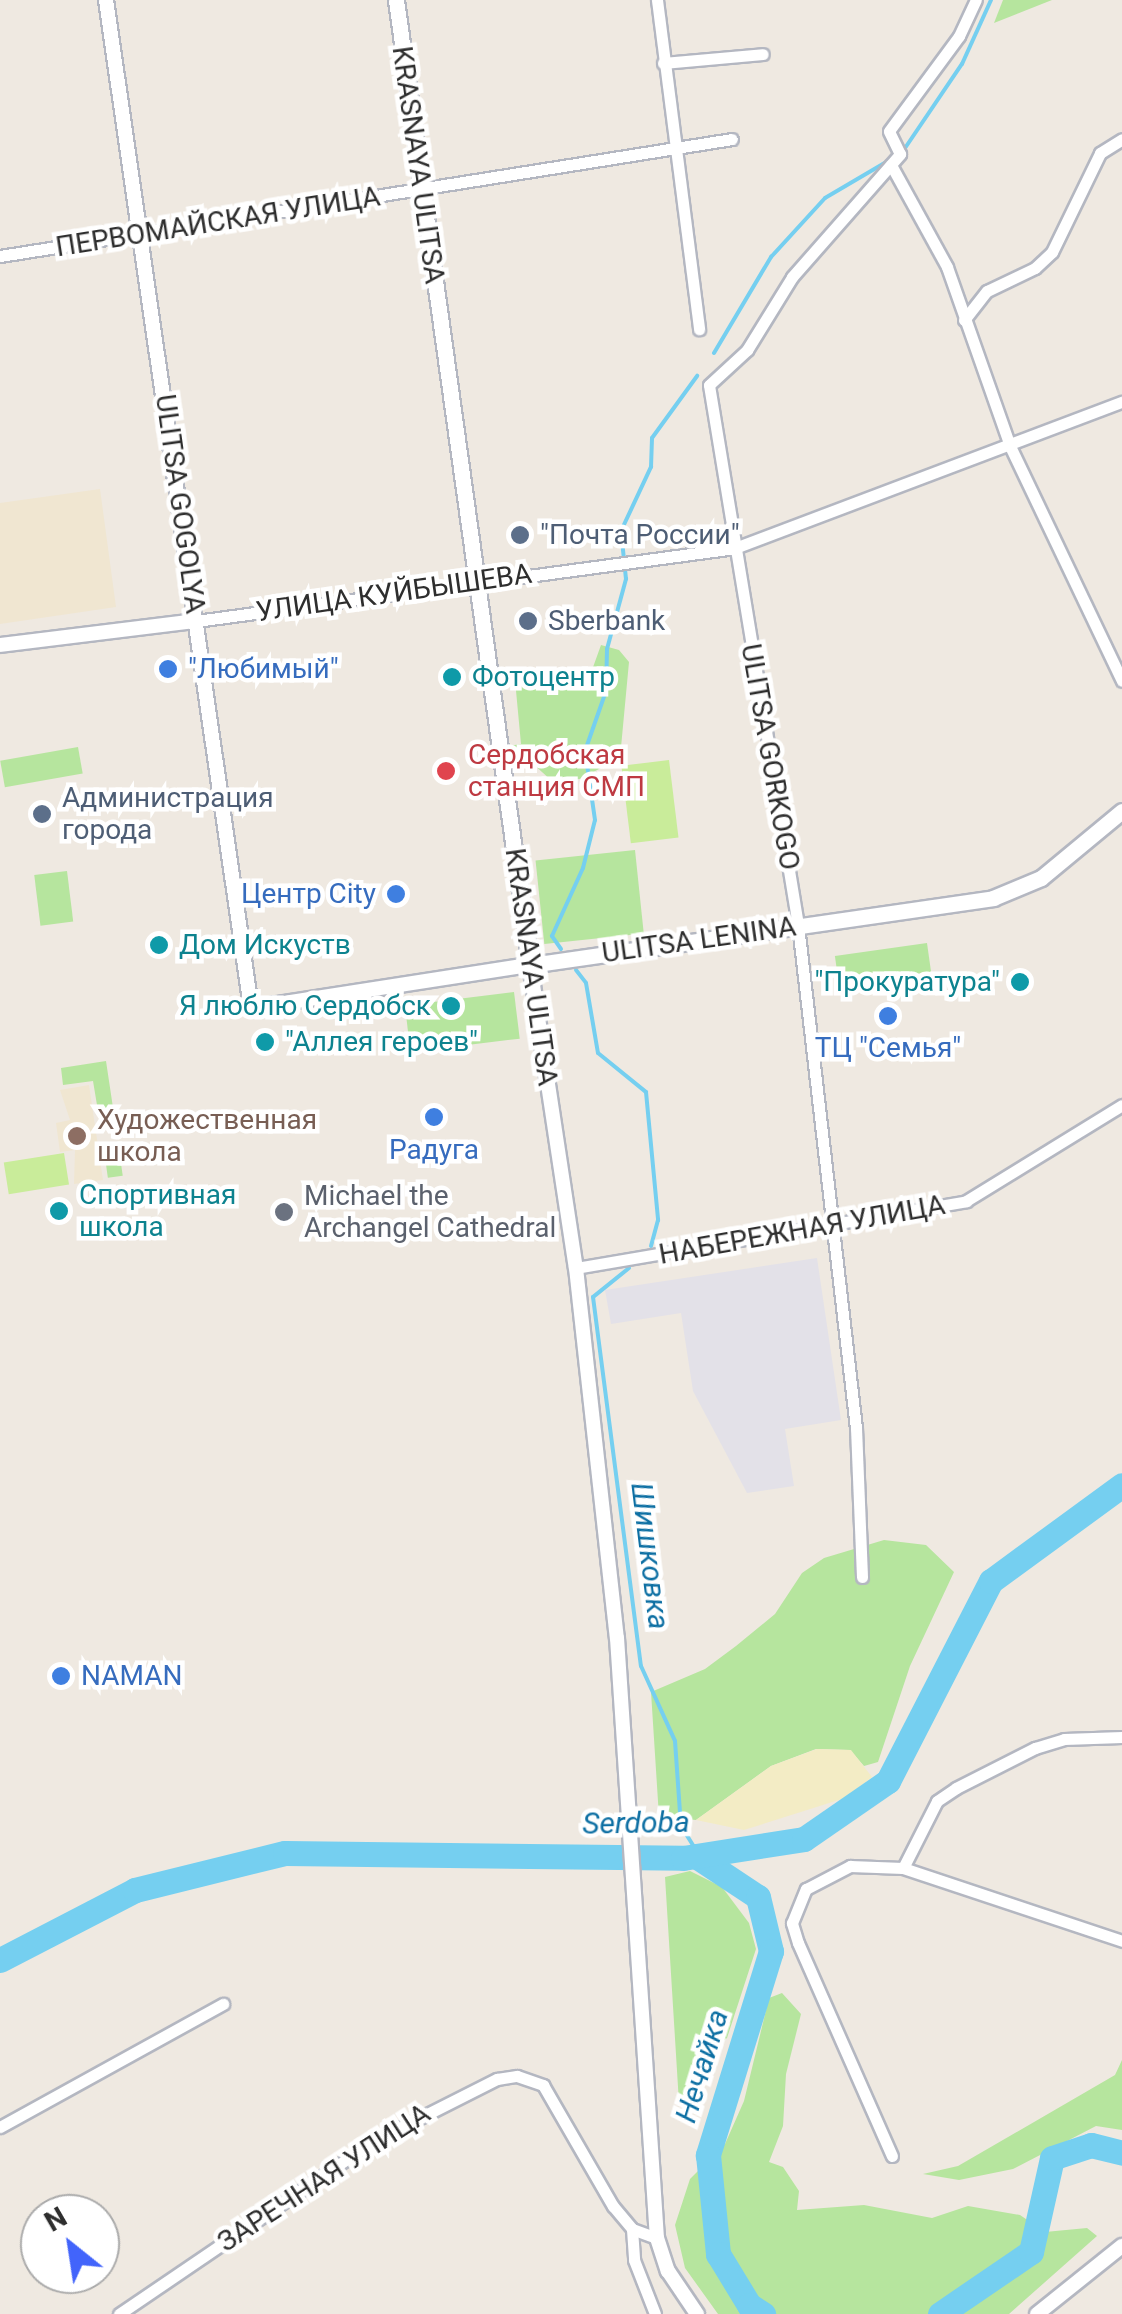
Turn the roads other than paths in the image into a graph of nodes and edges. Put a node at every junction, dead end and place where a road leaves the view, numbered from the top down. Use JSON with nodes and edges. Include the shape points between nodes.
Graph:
{"nodes":[{"id":1,"x":106,"y":0,"type":"edge"},
{"id":2,"x":396,"y":0,"type":"edge"},
{"id":3,"x":657,"y":0,"type":"edge"},
{"id":4,"x":976,"y":0,"type":"edge"},
{"id":5,"x":763,"y":54,"type":"dead end"},
{"id":6,"x":663,"y":63,"type":"junction"},
{"id":7,"x":1122,"y":138,"type":"edge"},
{"id":8,"x":732,"y":139,"type":"dead end"},
{"id":9,"x":672,"y":145,"type":"junction"},
{"id":10,"x":895,"y":161,"type":"junction"},
{"id":11,"x":420,"y":190,"type":"junction"},
{"id":12,"x":142,"y":235,"type":"junction"},
{"id":13,"x":0,"y":256,"type":"edge"},
{"id":14,"x":964,"y":320,"type":"junction"},
{"id":15,"x":699,"y":329,"type":"dead end"},
{"id":16,"x":1122,"y":402,"type":"edge"},
{"id":17,"x":1010,"y":446,"type":"junction"},
{"id":18,"x":734,"y":548,"type":"junction"},
{"id":19,"x":477,"y":580,"type":"junction"},
{"id":20,"x":196,"y":621,"type":"junction"},
{"id":21,"x":0,"y":645,"type":"edge"},
{"id":22,"x":1122,"y":681,"type":"edge"},
{"id":23,"x":1122,"y":811,"type":"edge"},
{"id":24,"x":798,"y":925,"type":"junction"},
{"id":25,"x":530,"y":965,"type":"junction"},
{"id":26,"x":250,"y":1008,"type":"joint"},
{"id":27,"x":1122,"y":1106,"type":"edge"},
{"id":28,"x":830,"y":1228,"type":"junction"},
{"id":29,"x":576,"y":1268,"type":"junction"},
{"id":30,"x":862,"y":1577,"type":"dead end"},
{"id":31,"x":1122,"y":1738,"type":"edge"},
{"id":32,"x":902,"y":1868,"type":"junction"},
{"id":33,"x":1122,"y":1941,"type":"edge"},
{"id":34,"x":222,"y":2004,"type":"dead end"},
{"id":35,"x":0,"y":2127,"type":"edge"},
{"id":36,"x":892,"y":2156,"type":"dead end"},
{"id":37,"x":632,"y":2229,"type":"junction"},
{"id":38,"x":656,"y":2238,"type":"junction"},
{"id":39,"x":1122,"y":2246,"type":"edge"},
{"id":40,"x":118,"y":2314,"type":"edge"},
{"id":41,"x":655,"y":2314,"type":"edge"},
{"id":42,"x":698,"y":2314,"type":"edge"},
{"id":43,"x":1037,"y":2314,"type":"edge"}],
"edges":[{"from":1,"to":12,"type":"street","name":"ULITSA GOGOLYA"},
{"from":2,"to":11,"type":"main road","name":"KRASNAYA ULITSA"},
{"from":3,"to":6,"type":"street"},
{"from":4,"to":10,"type":"street","via":[[959,36],[889,131]]},
{"from":5,"to":6,"type":"street"},
{"from":6,"to":9,"type":"street"},
{"from":7,"to":14,"type":"street","via":[[1100,153],[1052,252],[987,291]]},
{"from":8,"to":9,"type":"street","name":"ПЕРВОМАЙСКАЯ УЛИЦА"},
{"from":9,"to":11,"type":"street","name":"ПЕРВОМАЙСКАЯ УЛИЦА"},
{"from":9,"to":15,"type":"street"},
{"from":10,"to":14,"type":"street","via":[[947,268]]},
{"from":10,"to":18,"type":"street","name":"ULITSA GORKOGO","via":[[792,277],[747,350],[709,385]]},
{"from":11,"to":12,"type":"street","name":"ПЕРВОМАЙСКАЯ УЛИЦА"},
{"from":11,"to":19,"type":"main road","name":"KRASNAYA ULITSA"},
{"from":12,"to":13,"type":"street","name":"ПЕРВОМАЙСКАЯ УЛИЦА"},
{"from":12,"to":20,"type":"street","name":"ULITSA GOGOLYA"},
{"from":14,"to":17,"type":"street"},
{"from":16,"to":17,"type":"street","name":"УЛИЦА КУЙБЫШЕВА"},
{"from":17,"to":18,"type":"street","name":"УЛИЦА КУЙБЫШЕВА"},
{"from":17,"to":22,"type":"street"},
{"from":18,"to":19,"type":"street","name":"УЛИЦА КУЙБЫШЕВА"},
{"from":18,"to":24,"type":"street","name":"ULITSA GORKOGO"},
{"from":19,"to":20,"type":"street","name":"УЛИЦА КУЙБЫШЕВА"},
{"from":19,"to":25,"type":"main road","name":"KRASNAYA ULITSA"},
{"from":20,"to":21,"type":"street","name":"УЛИЦА КУЙБЫШЕВА"},
{"from":20,"to":26,"type":"street","name":"ULITSA GOGOLYA"},
{"from":23,"to":24,"type":"main road","name":"ULITSA LENINA","via":[[1041,878],[993,898]]},
{"from":24,"to":25,"type":"main road","name":"ULITSA LENINA"},
{"from":24,"to":28,"type":"street","name":"ULITSA GORKOGO"},
{"from":25,"to":26,"type":"street","name":"ULITSA LENINA"},
{"from":25,"to":29,"type":"street","name":"KRASNAYA ULITSA"},
{"from":27,"to":28,"type":"street","name":"НАБЕРЕЖНАЯ УЛИЦА","via":[[966,1200]]},
{"from":28,"to":29,"type":"street","name":"НАБЕРЕЖНАЯ УЛИЦА"},
{"from":28,"to":30,"type":"street","name":"ULITSA GORKOGO","via":[[856,1428]]},
{"from":29,"to":38,"type":"street","name":"KRASNAYA ULITSA","via":[[616,1638]]},
{"from":31,"to":32,"type":"street","via":[[1050,1743],[956,1788],[937,1801]]},
{"from":32,"to":33,"type":"street"},
{"from":32,"to":36,"type":"street","via":[[830,1871],[806,1888],[792,1923]]},
{"from":34,"to":35,"type":"street"},
{"from":37,"to":38,"type":"street"},
{"from":37,"to":40,"type":"street","name":"ЗАРЕЧНАЯ УЛИЦА","via":[[543,2084],[498,2078],[438,2104]]},
{"from":37,"to":41,"type":"street","via":[[634,2260]]},
{"from":38,"to":42,"type":"street","name":"KRASNAYA ULITSA","via":[[668,2271]]},
{"from":39,"to":43,"type":"street"}]}
